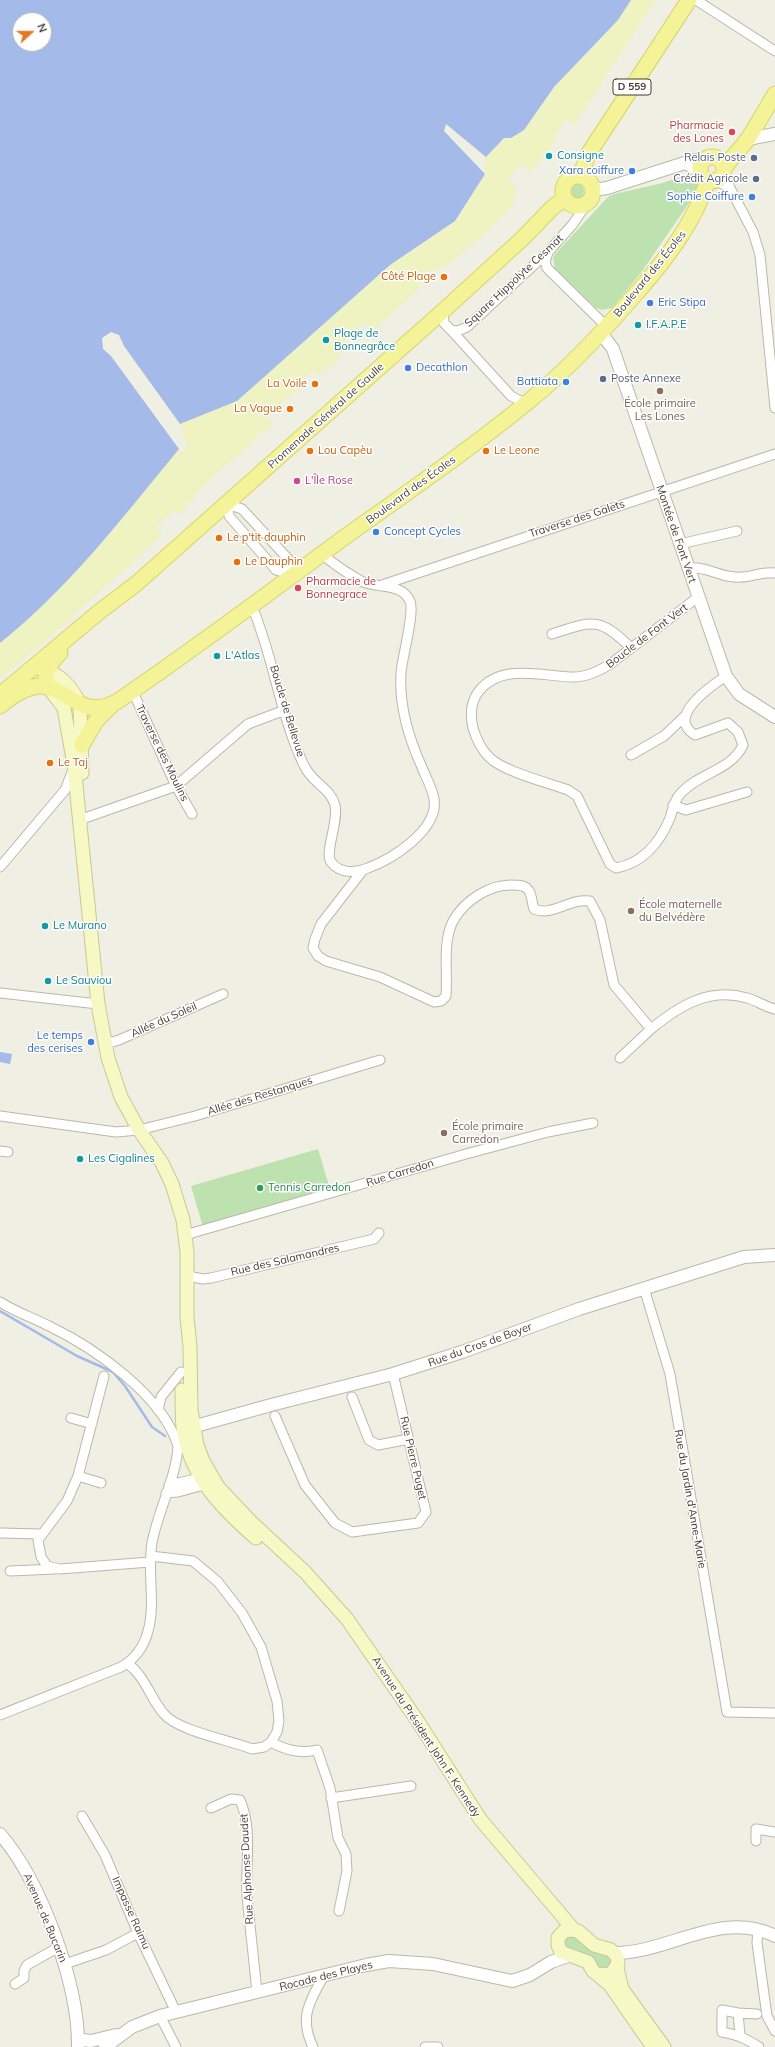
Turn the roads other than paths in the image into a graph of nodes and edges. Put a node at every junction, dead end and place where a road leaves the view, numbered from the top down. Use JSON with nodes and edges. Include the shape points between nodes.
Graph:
{"nodes":[{"id":1,"x":689,"y":0,"type":"edge"},
{"id":2,"x":696,"y":0,"type":"edge"},
{"id":3,"x":775,"y":51,"type":"edge"},
{"id":4,"x":775,"y":94,"type":"edge"},
{"id":5,"x":756,"y":125,"type":"junction"},
{"id":6,"x":774,"y":135,"type":"edge"},
{"id":7,"x":745,"y":142,"type":"junction"},
{"id":8,"x":713,"y":170,"type":"junction"},
{"id":9,"x":580,"y":176,"type":"junction"},
{"id":10,"x":593,"y":190,"type":"junction"},
{"id":11,"x":565,"y":198,"type":"junction"},
{"id":12,"x":582,"y":205,"type":"junction"},
{"id":13,"x":549,"y":251,"type":"junction"},
{"id":14,"x":444,"y":311,"type":"junction"},
{"id":15,"x":451,"y":330,"type":"junction"},
{"id":16,"x":604,"y":330,"type":"junction"},
{"id":17,"x":526,"y":404,"type":"junction"},
{"id":18,"x":775,"y":408,"type":"edge"},
{"id":19,"x":775,"y":454,"type":"edge"},
{"id":20,"x":662,"y":492,"type":"junction"},
{"id":21,"x":227,"y":504,"type":"junction"},
{"id":22,"x":737,"y":531,"type":"dead end"},
{"id":23,"x":680,"y":544,"type":"junction"},
{"id":24,"x":322,"y":554,"type":"junction"},
{"id":25,"x":688,"y":568,"type":"junction"},
{"id":26,"x":290,"y":573,"type":"junction"},
{"id":27,"x":775,"y":573,"type":"edge"},
{"id":28,"x":380,"y":585,"type":"junction"},
{"id":29,"x":698,"y":597,"type":"junction"},
{"id":30,"x":252,"y":606,"type":"junction"},
{"id":31,"x":552,"y":634,"type":"dead end"},
{"id":32,"x":631,"y":648,"type":"junction"},
{"id":33,"x":40,"y":668,"type":"junction"},
{"id":34,"x":726,"y":676,"type":"junction"},
{"id":35,"x":49,"y":688,"type":"junction"},
{"id":36,"x":133,"y":692,"type":"junction"},
{"id":37,"x":0,"y":695,"type":"edge"},
{"id":38,"x":80,"y":704,"type":"junction"},
{"id":39,"x":112,"y":705,"type":"junction"},
{"id":40,"x":0,"y":706,"type":"edge"},
{"id":41,"x":285,"y":710,"type":"junction"},
{"id":42,"x":687,"y":714,"type":"junction"},
{"id":43,"x":775,"y":717,"type":"edge"},
{"id":44,"x":82,"y":745,"type":"junction"},
{"id":45,"x":631,"y":756,"type":"dead end"},
{"id":46,"x":74,"y":765,"type":"junction"},
{"id":47,"x":176,"y":786,"type":"junction"},
{"id":48,"x":65,"y":790,"type":"junction"},
{"id":49,"x":747,"y":792,"type":"dead end"},
{"id":50,"x":78,"y":796,"type":"junction"},
{"id":51,"x":673,"y":805,"type":"junction"},
{"id":52,"x":192,"y":814,"type":"dead end"},
{"id":53,"x":82,"y":820,"type":"junction"},
{"id":54,"x":82,"y":836,"type":"junction"},
{"id":55,"x":0,"y":867,"type":"edge"},
{"id":56,"x":363,"y":870,"type":"junction"},
{"id":57,"x":0,"y":993,"type":"edge"},
{"id":58,"x":223,"y":994,"type":"dead end"},
{"id":59,"x":98,"y":1004,"type":"junction"},
{"id":60,"x":775,"y":1009,"type":"edge"},
{"id":61,"x":651,"y":1029,"type":"junction"},
{"id":62,"x":105,"y":1044,"type":"junction"},
{"id":63,"x":620,"y":1058,"type":"dead end"},
{"id":64,"x":380,"y":1060,"type":"dead end"},
{"id":65,"x":0,"y":1116,"type":"edge"},
{"id":66,"x":593,"y":1123,"type":"dead end"},
{"id":67,"x":139,"y":1130,"type":"junction"},
{"id":68,"x":379,"y":1233,"type":"dead end"},
{"id":69,"x":185,"y":1236,"type":"junction"},
{"id":70,"x":775,"y":1255,"type":"edge"},
{"id":71,"x":187,"y":1281,"type":"junction"},
{"id":72,"x":644,"y":1288,"type":"junction"},
{"id":73,"x":0,"y":1302,"type":"edge"},
{"id":74,"x":186,"y":1317,"type":"junction"},
{"id":75,"x":181,"y":1372,"type":"junction"},
{"id":76,"x":393,"y":1374,"type":"junction"},
{"id":77,"x":104,"y":1376,"type":"dead end"},
{"id":78,"x":352,"y":1396,"type":"dead end"},
{"id":79,"x":158,"y":1410,"type":"junction"},
{"id":80,"x":275,"y":1416,"type":"dead end"},
{"id":81,"x":71,"y":1418,"type":"dead end"},
{"id":82,"x":92,"y":1424,"type":"junction"},
{"id":83,"x":188,"y":1428,"type":"junction"},
{"id":84,"x":409,"y":1439,"type":"junction"},
{"id":85,"x":203,"y":1461,"type":"junction"},
{"id":86,"x":78,"y":1476,"type":"junction"},
{"id":87,"x":204,"y":1481,"type":"junction"},
{"id":88,"x":101,"y":1483,"type":"dead end"},
{"id":89,"x":218,"y":1488,"type":"junction"},
{"id":90,"x":167,"y":1489,"type":"junction"},
{"id":91,"x":0,"y":1533,"type":"edge"},
{"id":92,"x":41,"y":1534,"type":"junction"},
{"id":93,"x":150,"y":1559,"type":"junction"},
{"id":94,"x":60,"y":1569,"type":"junction"},
{"id":95,"x":10,"y":1571,"type":"dead end"},
{"id":96,"x":315,"y":1585,"type":"junction"},
{"id":97,"x":128,"y":1664,"type":"junction"},
{"id":98,"x":775,"y":1713,"type":"edge"},
{"id":99,"x":0,"y":1716,"type":"edge"},
{"id":100,"x":271,"y":1742,"type":"junction"},
{"id":101,"x":411,"y":1786,"type":"dead end"},
{"id":102,"x":331,"y":1798,"type":"junction"},
{"id":103,"x":211,"y":1808,"type":"dead end"},
{"id":104,"x":82,"y":1816,"type":"dead end"},
{"id":105,"x":775,"y":1832,"type":"edge"},
{"id":106,"x":0,"y":1834,"type":"edge"},
{"id":107,"x":756,"y":1841,"type":"dead end"},
{"id":108,"x":539,"y":1889,"type":"junction"},
{"id":109,"x":339,"y":1911,"type":"dead end"},
{"id":110,"x":758,"y":1929,"type":"junction"},
{"id":111,"x":574,"y":1930,"type":"junction"},
{"id":112,"x":138,"y":1933,"type":"junction"},
{"id":113,"x":775,"y":1936,"type":"edge"},
{"id":114,"x":558,"y":1941,"type":"junction"},
{"id":115,"x":59,"y":1947,"type":"junction"},
{"id":116,"x":568,"y":1956,"type":"junction"},
{"id":117,"x":551,"y":1962,"type":"junction"},
{"id":118,"x":616,"y":1962,"type":"junction"},
{"id":119,"x":65,"y":1964,"type":"junction"},
{"id":120,"x":598,"y":1974,"type":"junction"},
{"id":121,"x":323,"y":1977,"type":"junction"},
{"id":122,"x":15,"y":1984,"type":"dead end"},
{"id":123,"x":257,"y":1993,"type":"junction"},
{"id":124,"x":176,"y":2012,"type":"junction"},
{"id":125,"x":738,"y":2013,"type":"junction"},
{"id":126,"x":763,"y":2013,"type":"junction"},
{"id":127,"x":160,"y":2016,"type":"junction"},
{"id":128,"x":775,"y":2031,"type":"edge"},
{"id":129,"x":121,"y":2034,"type":"junction"},
{"id":130,"x":740,"y":2035,"type":"junction"},
{"id":131,"x":80,"y":2043,"type":"edge"},
{"id":132,"x":105,"y":2047,"type":"edge"},
{"id":133,"x":176,"y":2047,"type":"edge"},
{"id":134,"x":313,"y":2047,"type":"edge"},
{"id":135,"x":424,"y":2047,"type":"edge"},
{"id":136,"x":438,"y":2047,"type":"edge"},
{"id":137,"x":652,"y":2047,"type":"edge"},
{"id":138,"x":664,"y":2047,"type":"edge"},
{"id":139,"x":759,"y":2047,"type":"edge"}],
"edges":[{"from":1,"to":9,"type":"main road","number":"D 559","via":[[589,153]]},
{"from":2,"to":3,"type":"street"},
{"from":4,"to":5,"type":"main road","name":"Boulevard des Écoles"},
{"from":5,"to":6,"type":"street"},
{"from":5,"to":7,"type":"main road","name":"Boulevard des Écoles"},
{"from":6,"to":7,"type":"street"},
{"from":7,"to":8,"type":"main road","name":"Boulevard des Écoles"},
{"from":8,"to":10,"type":"street","via":[[700,159]]},
{"from":8,"to":16,"type":"main road","name":"Boulevard des Écoles","via":[[687,228],[647,282]]},
{"from":8,"to":18,"type":"street","via":[[730,188],[754,232],[761,262]]},
{"from":9,"to":10,"type":"main road","via":[[587,179]]},
{"from":9,"to":11,"type":"main road","via":[[571,177],[564,184]]},
{"from":10,"to":12,"type":"main road","via":[[590,199]]},
{"from":11,"to":12,"type":"main road","via":[[570,204]]},
{"from":11,"to":14,"type":"main road","name":"Promenade Général de Gaulle"},
{"from":12,"to":13,"type":"street","name":"Square Hippolyte Cesmat","via":[[583,209],[573,224]]},
{"from":13,"to":15,"type":"street","name":"Square Hippolyte Cesmat","via":[[467,327],[458,331]]},
{"from":13,"to":16,"type":"street","name":"Montée de Font Vert","via":[[545,261],[547,268]]},
{"from":14,"to":15,"type":"street","name":"Square Hippolyte Cesmat","via":[[444,323]]},
{"from":14,"to":21,"type":"main road","name":"Promenade Général de Gaulle"},
{"from":15,"to":17,"type":"street","via":[[510,396]]},
{"from":16,"to":17,"type":"main road","name":"Boulevard des Écoles"},
{"from":16,"to":20,"type":"street","name":"Montée de Font Vert","via":[[613,349]]},
{"from":17,"to":24,"type":"main road","name":"Boulevard des Écoles"},
{"from":19,"to":20,"type":"street","name":"Traverse des Galets"},
{"from":20,"to":23,"type":"street","name":"Montée de Font Vert"},
{"from":20,"to":28,"type":"street","name":"Traverse des Galets"},
{"from":21,"to":26,"type":"street","via":[[229,516],[276,570]]},
{"from":21,"to":26,"type":"street","via":[[242,509],[290,562]]},
{"from":21,"to":33,"type":"main road","name":"Promenade Général de Gaulle","via":[[136,584],[99,612],[52,661]]},
{"from":22,"to":23,"type":"street"},
{"from":23,"to":25,"type":"street","name":"Montée de Font Vert"},
{"from":24,"to":26,"type":"main road","name":"Boulevard des Écoles"},
{"from":24,"to":28,"type":"street","name":"Boucle de Bellevue","via":[[363,582]]},
{"from":25,"to":27,"type":"street","via":[[707,568],[726,576],[740,578]]},
{"from":25,"to":29,"type":"street","name":"Montée de Font Vert"},
{"from":26,"to":30,"type":"main road","name":"Boulevard des Écoles"},
{"from":28,"to":56,"type":"street","name":"Boucle de Bellevue","via":[[397,589],[410,602],[411,613],[401,673],[401,704],[418,758],[432,789],[434,805],[433,813],[422,832],[392,857]]},
{"from":29,"to":32,"type":"street","name":"Boucle de Font Vert"},
{"from":29,"to":34,"type":"street","name":"Montée de Font Vert"},
{"from":30,"to":36,"type":"main road","name":"Boulevard des Écoles"},
{"from":30,"to":41,"type":"street","name":"Boucle de Bellevue","via":[[265,640]]},
{"from":31,"to":32,"type":"street","via":[[585,624],[596,624],[608,627]]},
{"from":32,"to":51,"type":"street","name":"Boucle de Font Vert","via":[[593,674],[576,677],[515,673],[485,684],[473,698],[473,728],[489,758],[502,766],[568,790],[577,796],[610,864],[616,868],[635,862],[650,851],[670,818]]},
{"from":33,"to":35,"type":"main road"},
{"from":33,"to":37,"type":"main road","name":"Promenade Général de Gaulle"},
{"from":33,"to":38,"type":"main road","name":"Avenue du Président John F. Kennedy","via":[[53,672],[68,685]]},
{"from":34,"to":42,"type":"street","via":[[703,691],[689,706]]},
{"from":34,"to":43,"type":"street","name":"Montée de Font Vert","via":[[739,694]]},
{"from":35,"to":38,"type":"main road","name":"Boulevard des Écoles"},
{"from":35,"to":40,"type":"main road","via":[[40,686],[26,689]]},
{"from":35,"to":46,"type":"main road","name":"Avenue du Président John F. Kennedy","via":[[64,708]]},
{"from":36,"to":39,"type":"main road","name":"Boulevard des Écoles"},
{"from":36,"to":47,"type":"street","name":"Traverse des Moulins"},
{"from":38,"to":39,"type":"main road","name":"Boulevard des Écoles","via":[[93,707]]},
{"from":38,"to":44,"type":"main road","name":"Avenue du Président John F. Kennedy"},
{"from":39,"to":44,"type":"main road","via":[[96,721]]},
{"from":41,"to":47,"type":"street","via":[[248,724]]},
{"from":41,"to":56,"type":"street","name":"Boucle de Bellevue","via":[[298,752],[308,772],[328,790],[335,806],[336,823],[329,854],[330,861],[349,872]]},
{"from":42,"to":45,"type":"street","via":[[664,736]]},
{"from":42,"to":51,"type":"street","name":"Boucle de Font Vert","via":[[687,730],[695,735],[728,723],[738,732],[743,745],[740,753],[730,761],[688,786],[679,794]]},
{"from":44,"to":53,"type":"main road","name":"Avenue du Président John F. Kennedy"},
{"from":46,"to":48,"type":"street"},
{"from":46,"to":50,"type":"main road","name":"Avenue du Président John F. Kennedy"},
{"from":47,"to":52,"type":"street","name":"Traverse des Moulins"},
{"from":47,"to":53,"type":"street"},
{"from":48,"to":50,"type":"street"},
{"from":48,"to":55,"type":"street"},
{"from":49,"to":51,"type":"street","via":[[686,810]]},
{"from":50,"to":54,"type":"main road","name":"Avenue du Président John F. Kennedy"},
{"from":53,"to":54,"type":"main road","name":"Avenue du Président John F. Kennedy"},
{"from":54,"to":59,"type":"main road","name":"Avenue du Président John F. Kennedy"},
{"from":56,"to":61,"type":"street","via":[[322,924],[315,939],[313,948],[318,956],[326,961],[380,977],[434,1002],[441,1001],[446,996],[449,932],[454,920],[477,896],[494,887],[522,885],[530,891],[534,909],[541,912],[580,899],[590,901],[600,920],[614,985]]},
{"from":57,"to":59,"type":"street"},
{"from":58,"to":62,"type":"street","name":"Allée du Soleil"},
{"from":59,"to":62,"type":"main road","name":"Avenue du Président John F. Kennedy"},
{"from":60,"to":61,"type":"street","via":[[748,998],[709,997],[683,1005]]},
{"from":61,"to":63,"type":"street"},
{"from":62,"to":67,"type":"main road","name":"Avenue du Président John F. Kennedy","via":[[121,1097]]},
{"from":64,"to":67,"type":"street","name":"Allée des Restanques","via":[[195,1116]]},
{"from":65,"to":67,"type":"street","name":"Allée des Restanques","via":[[116,1132]]},
{"from":66,"to":69,"type":"street","name":"Rue Carredon","via":[[466,1154]]},
{"from":67,"to":69,"type":"main road","name":"Avenue du Président John F. Kennedy","via":[[162,1163],[172,1184],[179,1201]]},
{"from":68,"to":71,"type":"street","name":"Rue des Salamandres","via":[[374,1239],[203,1279],[198,1284]]},
{"from":69,"to":71,"type":"main road","name":"Avenue du Président John F. Kennedy"},
{"from":70,"to":72,"type":"street","name":"Rue du Cros de Boyer","via":[[744,1257]]},
{"from":71,"to":74,"type":"main road","name":"Avenue du Président John F. Kennedy"},
{"from":72,"to":76,"type":"street","name":"Rue du Cros de Boyer"},
{"from":72,"to":98,"type":"street","name":"Rue du Jardin d'Anne-Marie","via":[[670,1374],[727,1712]]},
{"from":73,"to":79,"type":"street","via":[[81,1343],[130,1378]]},
{"from":74,"to":75,"type":"main road","name":"Avenue du Président John F. Kennedy"},
{"from":74,"to":83,"type":"main road","name":"Avenue du Président John F. Kennedy","via":[[190,1347]]},
{"from":75,"to":79,"type":"street","via":[[161,1397]]},
{"from":75,"to":83,"type":"main road","name":"Avenue du Président John F. Kennedy"},
{"from":76,"to":83,"type":"street","name":"Rue du Cros de Boyer"},
{"from":76,"to":84,"type":"street","name":"Rue Pierre Puget"},
{"from":77,"to":82,"type":"street"},
{"from":78,"to":84,"type":"street","via":[[369,1440],[378,1445]]},
{"from":79,"to":90,"type":"street","via":[[175,1435],[178,1446]]},
{"from":80,"to":84,"type":"street","name":"Rue Pierre Puget","via":[[305,1485],[335,1523],[352,1532],[418,1523],[426,1512]]},
{"from":81,"to":82,"type":"street"},
{"from":82,"to":86,"type":"street"},
{"from":83,"to":85,"type":"main road","name":"Avenue du Président John F. Kennedy"},
{"from":83,"to":87,"type":"main road","name":"Avenue du Président John F. Kennedy","via":[[191,1456]]},
{"from":85,"to":87,"type":"street"},
{"from":85,"to":89,"type":"main road","name":"Avenue du Président John F. Kennedy"},
{"from":86,"to":88,"type":"street"},
{"from":86,"to":92,"type":"street","via":[[67,1501]]},
{"from":87,"to":89,"type":"street"},
{"from":87,"to":90,"type":"street"},
{"from":87,"to":96,"type":"main road","name":"Avenue du Président John F. Kennedy","via":[[228,1514]]},
{"from":89,"to":96,"type":"main road","name":"Avenue du Président John F. Kennedy","via":[[305,1572]]},
{"from":90,"to":93,"type":"street","via":[[154,1534]]},
{"from":91,"to":92,"type":"street"},
{"from":92,"to":94,"type":"street","via":[[38,1540],[42,1557],[47,1566]]},
{"from":93,"to":94,"type":"street"},
{"from":93,"to":97,"type":"street","via":[[148,1632],[140,1650]]},
{"from":93,"to":100,"type":"street","via":[[193,1561],[218,1582],[242,1613],[262,1647],[277,1701],[277,1732]]},
{"from":94,"to":95,"type":"street"},
{"from":96,"to":108,"type":"main road","name":"Avenue du Président John F. Kennedy","via":[[347,1619],[417,1720],[480,1819]]},
{"from":97,"to":99,"type":"street"},
{"from":97,"to":100,"type":"street","via":[[142,1678],[164,1714],[175,1724],[252,1748],[264,1747]]},
{"from":100,"to":102,"type":"street","via":[[284,1749],[310,1752],[317,1750]]},
{"from":101,"to":102,"type":"street"},
{"from":102,"to":109,"type":"street","via":[[338,1838],[346,1854],[347,1871]]},
{"from":103,"to":123,"type":"street","name":"Rue Alphonse Daudet","via":[[231,1799],[240,1800],[244,1809],[247,1833],[247,1893]]},
{"from":104,"to":112,"type":"street","name":"Impasse Raimu","via":[[105,1855]]},
{"from":105,"to":107,"type":"street","via":[[756,1829]]},
{"from":106,"to":115,"type":"street","name":"Avenue de Bucarin","via":[[22,1866]]},
{"from":108,"to":111,"type":"main road","name":"Avenue du Président John F. Kennedy"},
{"from":108,"to":114,"type":"main road","name":"Avenue du Président John F. Kennedy","via":[[556,1923]]},
{"from":110,"to":113,"type":"street"},
{"from":110,"to":118,"type":"street","via":[[742,1926],[724,1928],[639,1950]]},
{"from":110,"to":126,"type":"street"},
{"from":111,"to":114,"type":"main road","via":[[564,1931]]},
{"from":111,"to":118,"type":"main road","name":"Avenue du Président John F. Kennedy","via":[[594,1945],[611,1950]]},
{"from":112,"to":119,"type":"street","via":[[106,1950]]},
{"from":112,"to":124,"type":"street","name":"Impasse Raimu"},
{"from":114,"to":116,"type":"main road","via":[[561,1952]]},
{"from":114,"to":117,"type":"street"},
{"from":115,"to":119,"type":"street","name":"Avenue de Bucarin"},
{"from":115,"to":122,"type":"street","via":[[26,1965],[24,1978]]},
{"from":116,"to":117,"type":"street","name":"Rocade des Playes"},
{"from":116,"to":120,"type":"main road","via":[[588,1962]]},
{"from":117,"to":121,"type":"street","name":"Rocade des Playes","via":[[530,1975],[512,1981],[433,1964],[389,1961]]},
{"from":118,"to":120,"type":"main road","via":[[610,1975]]},
{"from":118,"to":138,"type":"main road","via":[[619,1984]]},
{"from":119,"to":131,"type":"street","name":"Avenue de Bucarin"},
{"from":120,"to":137,"type":"main road","via":[[610,1985]]},
{"from":121,"to":123,"type":"street","name":"Rocade des Playes"},
{"from":121,"to":134,"type":"street","via":[[306,2012],[306,2032]]},
{"from":123,"to":124,"type":"street","name":"Rocade des Playes"},
{"from":124,"to":127,"type":"street","name":"Rocade des Playes"},
{"from":125,"to":126,"type":"street"},
{"from":125,"to":130,"type":"street"},
{"from":125,"to":130,"type":"street","via":[[722,2010],[722,2032]]},
{"from":126,"to":128,"type":"street"},
{"from":127,"to":129,"type":"street","name":"Rocade des Playes"},
{"from":127,"to":133,"type":"street"},
{"from":129,"to":131,"type":"street","name":"Avenue de Bucarin"},
{"from":129,"to":132,"type":"street","name":"Rocade des Playes"},
{"from":130,"to":139,"type":"street"},
{"from":135,"to":136,"type":"street"}]}
